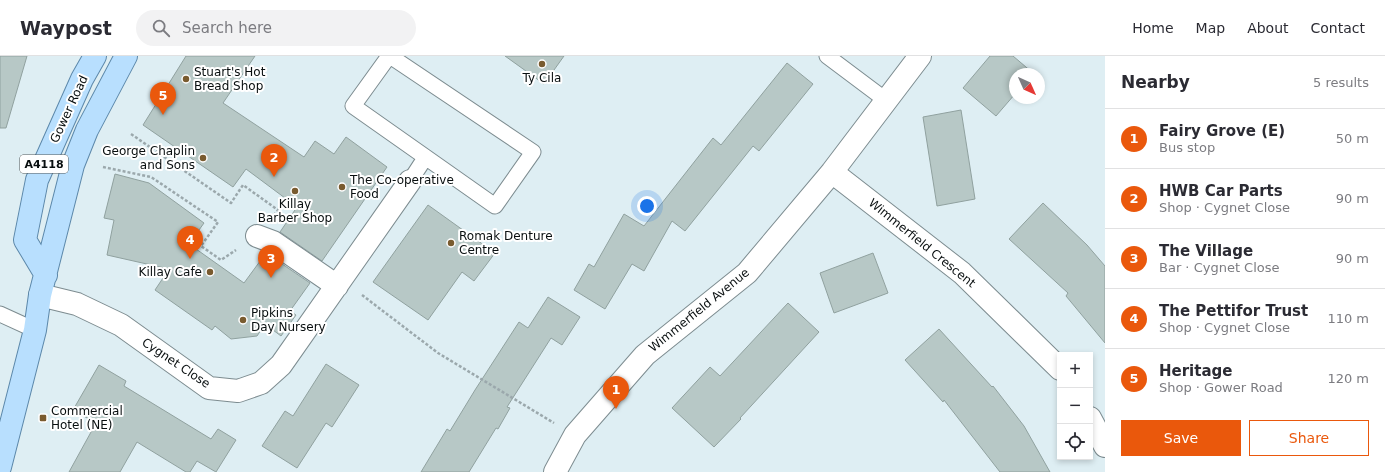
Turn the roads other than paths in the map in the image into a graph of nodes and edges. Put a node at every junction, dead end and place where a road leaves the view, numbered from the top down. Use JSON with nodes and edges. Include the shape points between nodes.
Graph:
{"nodes":[{"id":1,"x":96,"y":56,"type":"edge"},
{"id":2,"x":126,"y":56,"type":"edge"},
{"id":3,"x":390,"y":56,"type":"edge"},
{"id":4,"x":827,"y":56,"type":"edge"},
{"id":5,"x":920,"y":56,"type":"edge"},
{"id":6,"x":887,"y":101,"type":"junction"},
{"id":7,"x":425,"y":158,"type":"junction"},
{"id":8,"x":832,"y":172,"type":"junction"},
{"id":9,"x":410,"y":181,"type":"joint"},
{"id":10,"x":257,"y":236,"type":"road end"},
{"id":11,"x":43,"y":285,"type":"junction"},
{"id":12,"x":337,"y":286,"type":"junction"},
{"id":13,"x":0,"y":314,"type":"edge"},
{"id":14,"x":35,"y":330,"type":"junction"},
{"id":15,"x":1057,"y":366,"type":"edge"},
{"id":16,"x":1093,"y":424,"type":"edge"},
{"id":17,"x":1105,"y":446,"type":"edge"},
{"id":18,"x":0,"y":467,"type":"edge"},
{"id":19,"x":556,"y":472,"type":"edge"}],
"edges":[{"from":1,"to":11,"type":"main road","name":"Gower Road","number":"A4118","via":[[82,79],[37,180],[25,240]]},
{"from":2,"to":11,"type":"main road","number":"A4118","via":[[87,130],[73,165]]},
{"from":3,"to":7,"type":"lane","via":[[353,106]]},
{"from":3,"to":7,"type":"lane","via":[[533,152],[495,206]]},
{"from":4,"to":6,"type":"lane"},
{"from":5,"to":6,"type":"street","name":"Wimmerfield Avenue"},
{"from":6,"to":8,"type":"street","name":"Wimmerfield Avenue"},
{"from":7,"to":9,"type":"lane"},
{"from":8,"to":15,"type":"street","name":"Wimmerfield Crescent","via":[[962,273]]},
{"from":8,"to":19,"type":"street","name":"Wimmerfield Avenue","via":[[747,273],[645,355],[575,435]]},
{"from":9,"to":12,"type":"street","name":"Cygnet Close"},
{"from":10,"to":12,"type":"street","via":[[273,242]]},
{"from":11,"to":12,"type":"street","name":"Cygnet Close","via":[[121,325],[209,388],[238,391],[261,383],[281,366]]},
{"from":11,"to":14,"type":"main road","number":"A4118"},
{"from":13,"to":14,"type":"lane"},
{"from":14,"to":18,"type":"main road","number":"A4118"},
{"from":16,"to":17,"type":"street"}]}
